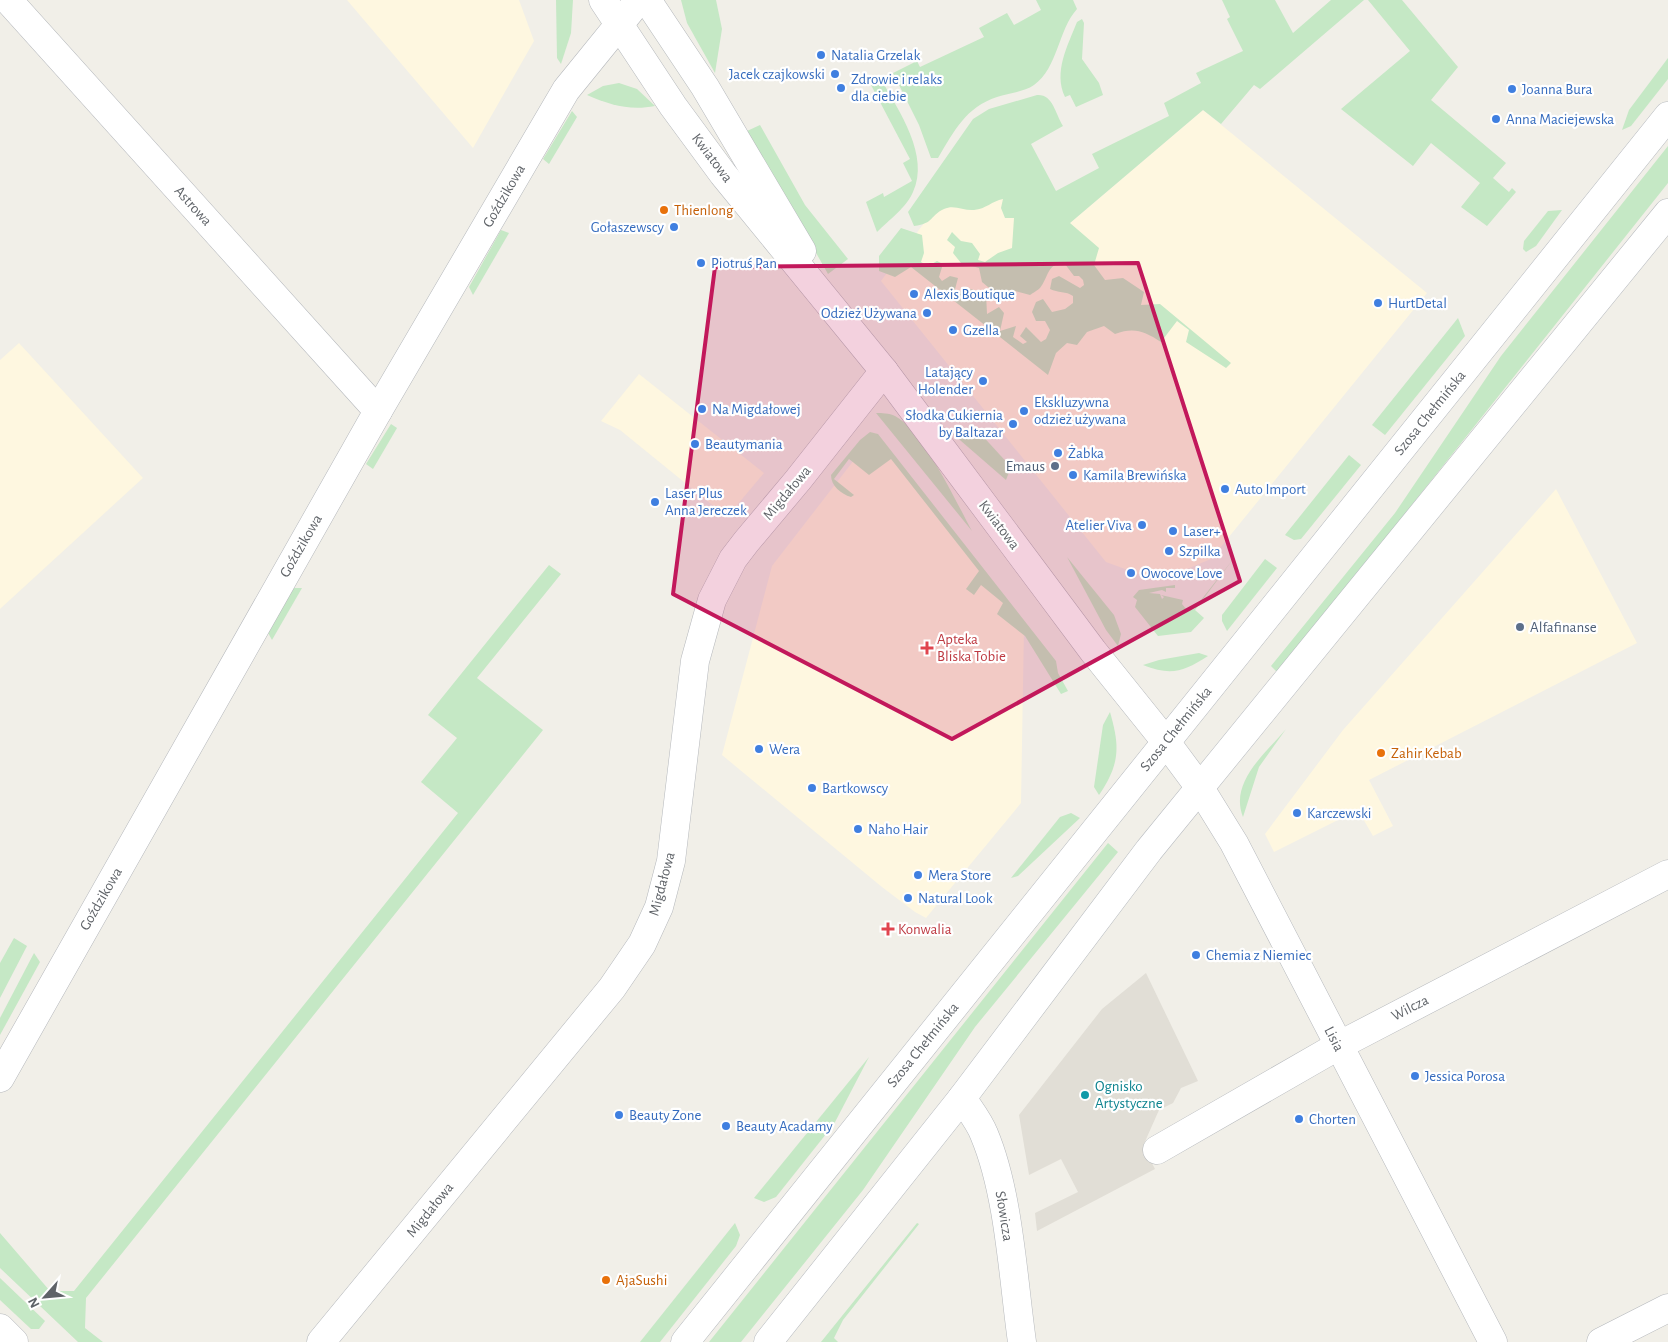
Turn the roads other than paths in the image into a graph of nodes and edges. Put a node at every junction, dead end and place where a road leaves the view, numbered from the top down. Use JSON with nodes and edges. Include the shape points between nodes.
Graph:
{"nodes":[{"id":1,"x":8,"y":0,"type":"edge"},
{"id":2,"x":603,"y":0,"type":"edge"},
{"id":3,"x":639,"y":0,"type":"edge"},
{"id":4,"x":647,"y":0,"type":"edge"},
{"id":5,"x":619,"y":26,"type":"junction"},
{"id":6,"x":1668,"y":116,"type":"edge"},
{"id":7,"x":1668,"y":213,"type":"edge"},
{"id":8,"x":832,"y":307,"type":"junction"},
{"id":9,"x":884,"y":371,"type":"junction"},
{"id":10,"x":378,"y":411,"type":"junction"},
{"id":11,"x":1166,"y":742,"type":"junction"},
{"id":12,"x":1200,"y":788,"type":"junction"},
{"id":13,"x":1668,"y":874,"type":"edge"},
{"id":14,"x":1338,"y":1046,"type":"junction"},
{"id":15,"x":0,"y":1078,"type":"edge"},
{"id":16,"x":962,"y":1098,"type":"junction"},
{"id":17,"x":1157,"y":1150,"type":"dead end"},
{"id":18,"x":1668,"y":1308,"type":"edge"},
{"id":19,"x":0,"y":1328,"type":"edge"},
{"id":20,"x":14,"y":1342,"type":"edge"},
{"id":21,"x":321,"y":1342,"type":"edge"},
{"id":22,"x":685,"y":1342,"type":"edge"},
{"id":23,"x":768,"y":1342,"type":"edge"},
{"id":24,"x":1022,"y":1342,"type":"edge"},
{"id":25,"x":1493,"y":1342,"type":"edge"},
{"id":26,"x":1601,"y":1342,"type":"edge"}],
"edges":[{"from":1,"to":10,"type":"street","name":"Astrowa"},
{"from":2,"to":5,"type":"street","name":"Kwiatowa"},
{"from":3,"to":5,"type":"street","name":"Goździkowa"},
{"from":4,"to":8,"type":"street","name":"Kwiatowa","via":[[700,79]]},
{"from":5,"to":8,"type":"street","name":"Kwiatowa","via":[[724,174]]},
{"from":5,"to":10,"type":"street","name":"Goździkowa","via":[[566,90]]},
{"from":6,"to":11,"type":"street","name":"Szosa Chełmińska"},
{"from":7,"to":12,"type":"street"},
{"from":8,"to":9,"type":"street","name":"Kwiatowa"},
{"from":9,"to":11,"type":"street","name":"Kwiatowa"},
{"from":9,"to":21,"type":"street","name":"Migdałowa","via":[[746,542],[712,600],[695,661],[671,861],[659,907],[642,944],[612,988]]},
{"from":10,"to":15,"type":"street","name":"Goździkowa"},
{"from":11,"to":12,"type":"street","name":"Lisia"},
{"from":11,"to":22,"type":"street","name":"Szosa Chełmińska"},
{"from":12,"to":14,"type":"street","name":"Lisia","via":[[1234,844]]},
{"from":12,"to":16,"type":"street","via":[[1149,850]]},
{"from":13,"to":14,"type":"street","name":"Wilcza"},
{"from":14,"to":17,"type":"street","name":"Wilcza"},
{"from":14,"to":25,"type":"street","name":"Lisia"},
{"from":16,"to":23,"type":"street"},
{"from":16,"to":24,"type":"street","name":"Słowicza","via":[[983,1132],[995,1164]]},
{"from":18,"to":26,"type":"street"},
{"from":19,"to":20,"type":"street"}]}
